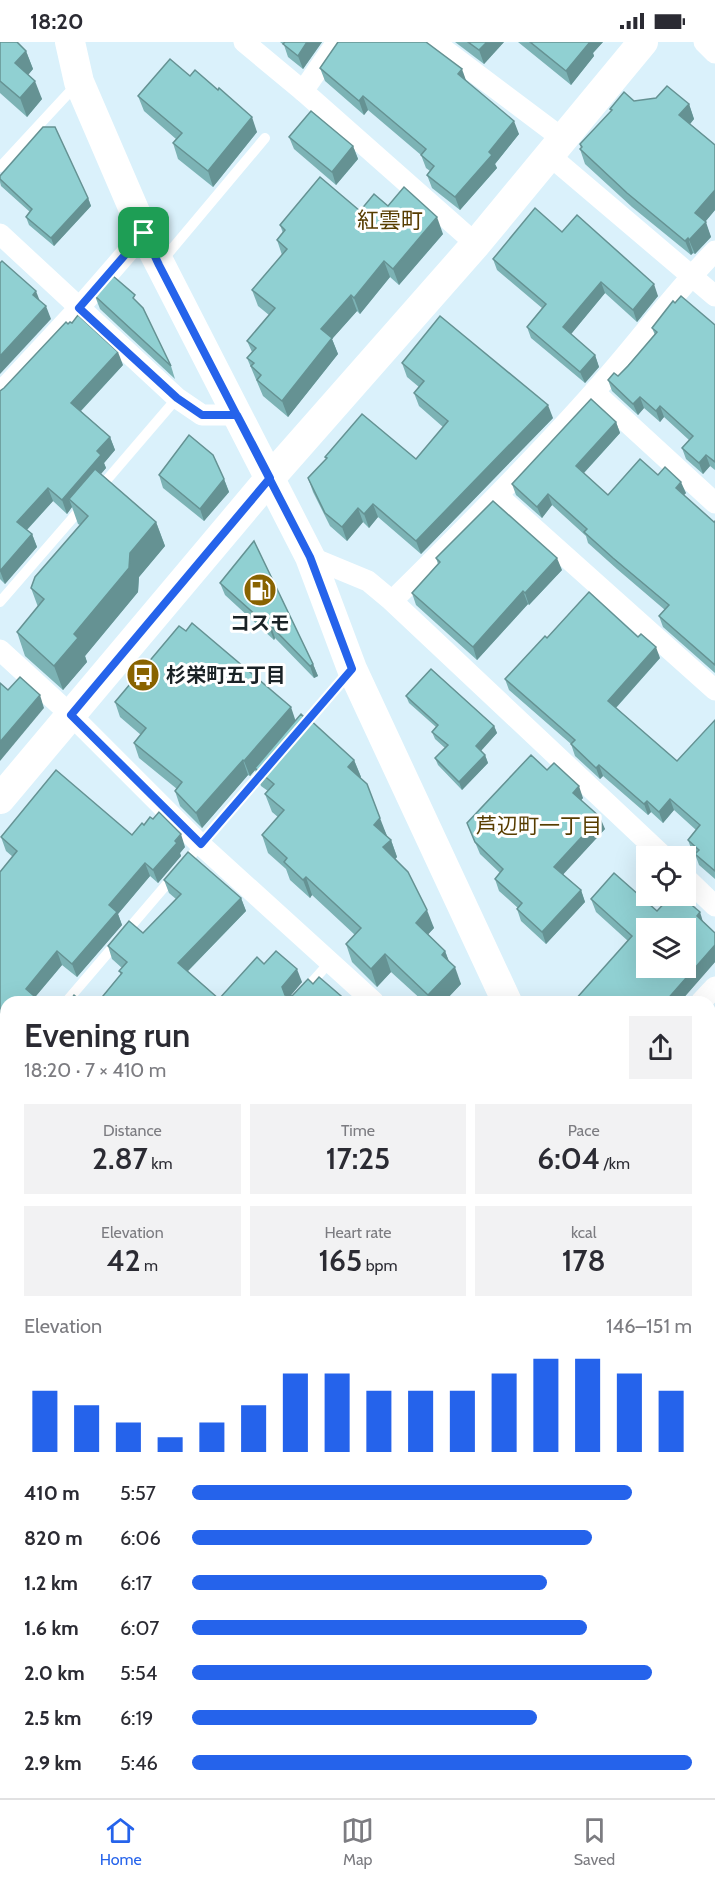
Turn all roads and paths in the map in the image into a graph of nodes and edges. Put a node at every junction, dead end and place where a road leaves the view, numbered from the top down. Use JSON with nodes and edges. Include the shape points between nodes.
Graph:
{"nodes":[{"id":1,"x":70,"y":42,"type":"edge"},
{"id":2,"x":244,"y":42,"type":"edge"},
{"id":3,"x":337,"y":42,"type":"edge"},
{"id":4,"x":434,"y":42,"type":"edge"},
{"id":5,"x":644,"y":42,"type":"edge"},
{"id":6,"x":704,"y":42,"type":"edge"},
{"id":7,"x":715,"y":53,"type":"edge"},
{"id":8,"x":79,"y":82,"type":"junction"},
{"id":9,"x":303,"y":91,"type":"junction"},
{"id":10,"x":265,"y":138,"type":"dead end"},
{"id":11,"x":556,"y":147,"type":"junction"},
{"id":12,"x":0,"y":167,"type":"edge"},
{"id":13,"x":144,"y":233,"type":"junction"},
{"id":14,"x":0,"y":234,"type":"edge"},
{"id":15,"x":476,"y":244,"type":"junction"},
{"id":16,"x":715,"y":251,"type":"edge"},
{"id":17,"x":159,"y":265,"type":"junction"},
{"id":18,"x":692,"y":275,"type":"junction"},
{"id":19,"x":715,"y":296,"type":"edge"},
{"id":20,"x":79,"y":308,"type":"junction"},
{"id":21,"x":594,"y":392,"type":"junction"},
{"id":22,"x":0,"y":393,"type":"edge"},
{"id":23,"x":177,"y":398,"type":"junction"},
{"id":24,"x":237,"y":415,"type":"junction"},
{"id":25,"x":270,"y":478,"type":"junction"},
{"id":26,"x":498,"y":496,"type":"junction"},
{"id":27,"x":715,"y":503,"type":"edge"},
{"id":28,"x":310,"y":557,"type":"junction"},
{"id":29,"x":392,"y":601,"type":"junction"},
{"id":30,"x":0,"y":602,"type":"edge"},
{"id":31,"x":0,"y":650,"type":"edge"},
{"id":32,"x":352,"y":669,"type":"junction"},
{"id":33,"x":715,"y":690,"type":"edge"},
{"id":34,"x":71,"y":715,"type":"junction"},
{"id":35,"x":291,"y":739,"type":"edge"},
{"id":36,"x":276,"y":757,"type":"edge"},
{"id":37,"x":0,"y":799,"type":"edge"},
{"id":38,"x":201,"y":844,"type":"junction"},
{"id":39,"x":652,"y":846,"type":"edge"},
{"id":40,"x":696,"y":888,"type":"edge"},
{"id":41,"x":715,"y":906,"type":"edge"},
{"id":42,"x":330,"y":962,"type":"junction"},
{"id":43,"x":71,"y":996,"type":"edge"},
{"id":44,"x":299,"y":996,"type":"edge"},
{"id":45,"x":367,"y":996,"type":"edge"},
{"id":46,"x":504,"y":996,"type":"edge"}],
"edges":[{"from":1,"to":8,"type":"street"},
{"from":2,"to":9,"type":"street"},
{"from":3,"to":9,"type":"street"},
{"from":4,"to":11,"type":"street"},
{"from":5,"to":11,"type":"street"},
{"from":6,"to":7,"type":"street"},
{"from":8,"to":12,"type":"lane"},
{"from":8,"to":13,"type":"street"},
{"from":9,"to":15,"type":"street"},
{"from":10,"to":17,"type":"lane"},
{"from":11,"to":15,"type":"street"},
{"from":11,"to":18,"type":"street"},
{"from":13,"to":17,"type":"street"},
{"from":13,"to":20,"type":"street"},
{"from":14,"to":20,"type":"street"},
{"from":15,"to":25,"type":"street"},
{"from":16,"to":18,"type":"street"},
{"from":17,"to":24,"type":"street"},
{"from":18,"to":19,"type":"street"},
{"from":18,"to":21,"type":"street"},
{"from":20,"to":22,"type":"street"},
{"from":20,"to":23,"type":"street"},
{"from":21,"to":26,"type":"street"},
{"from":21,"to":27,"type":"street"},
{"from":23,"to":24,"type":"street","via":[[202,415]]},
{"from":23,"to":30,"type":"lane"},
{"from":24,"to":25,"type":"street"},
{"from":25,"to":28,"type":"street"},
{"from":25,"to":34,"type":"street"},
{"from":26,"to":29,"type":"street"},
{"from":26,"to":33,"type":"street"},
{"from":28,"to":29,"type":"street","via":[[368,581]]},
{"from":28,"to":32,"type":"street"},
{"from":29,"to":39,"type":"street"},
{"from":31,"to":34,"type":"street"},
{"from":32,"to":35,"type":"lane"},
{"from":32,"to":46,"type":"street"},
{"from":34,"to":37,"type":"street"},
{"from":34,"to":38,"type":"street"},
{"from":36,"to":38,"type":"lane"},
{"from":38,"to":42,"type":"street"},
{"from":38,"to":43,"type":"lane"},
{"from":40,"to":41,"type":"street"},
{"from":42,"to":44,"type":"lane"},
{"from":42,"to":45,"type":"street"}]}
